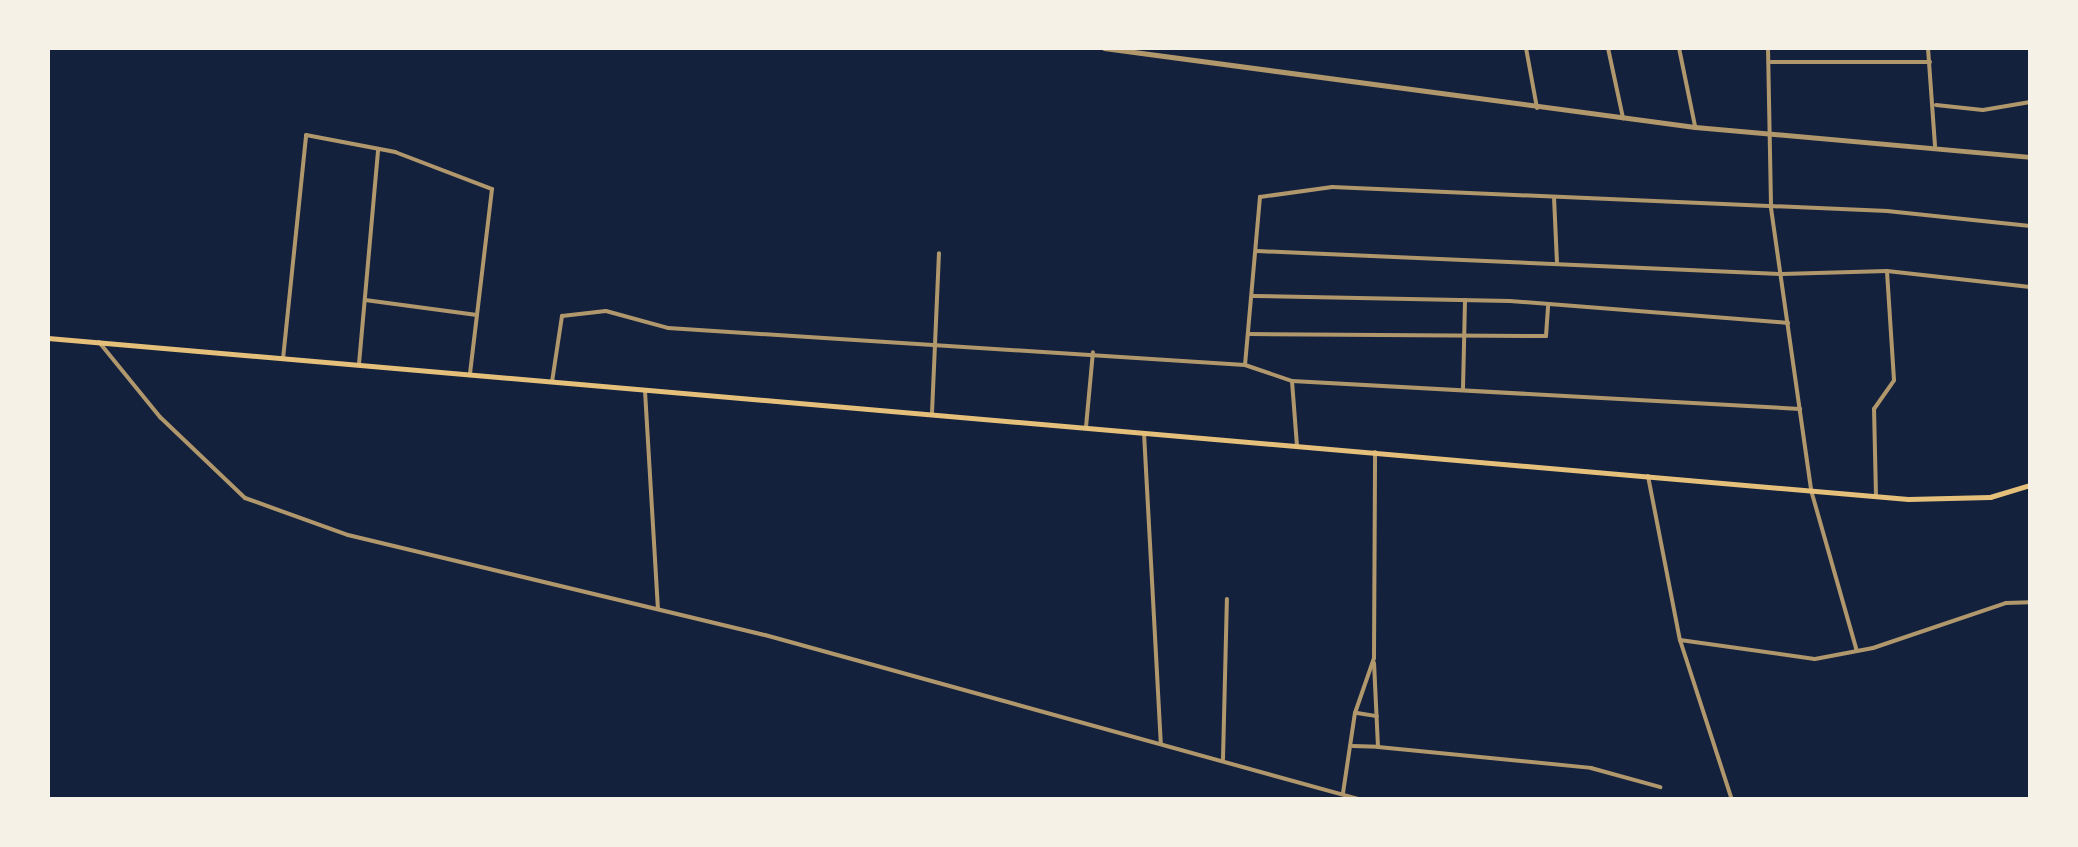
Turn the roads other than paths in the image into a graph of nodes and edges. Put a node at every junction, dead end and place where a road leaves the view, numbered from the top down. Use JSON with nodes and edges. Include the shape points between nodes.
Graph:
{"nodes":[{"id":1,"x":1104,"y":48,"type":"edge"},
{"id":2,"x":1526,"y":48,"type":"edge"},
{"id":3,"x":1608,"y":48,"type":"edge"},
{"id":4,"x":1679,"y":48,"type":"edge"},
{"id":5,"x":1768,"y":48,"type":"edge"},
{"id":6,"x":1928,"y":48,"type":"edge"},
{"id":7,"x":1772,"y":62,"type":"junction"},
{"id":8,"x":1930,"y":62,"type":"junction"},
{"id":9,"x":2030,"y":102,"type":"edge"},
{"id":10,"x":1936,"y":105,"type":"junction"},
{"id":11,"x":1537,"y":108,"type":"junction"},
{"id":12,"x":1623,"y":118,"type":"junction"},
{"id":13,"x":1695,"y":127,"type":"junction"},
{"id":14,"x":1770,"y":134,"type":"junction"},
{"id":15,"x":1935,"y":146,"type":"junction"},
{"id":16,"x":378,"y":149,"type":"junction"},
{"id":17,"x":2030,"y":156,"type":"edge"},
{"id":18,"x":1554,"y":196,"type":"junction"},
{"id":19,"x":1771,"y":208,"type":"junction"},
{"id":20,"x":2030,"y":226,"type":"edge"},
{"id":21,"x":1255,"y":251,"type":"junction"},
{"id":22,"x":939,"y":252,"type":"dead end"},
{"id":23,"x":1556,"y":262,"type":"junction"},
{"id":24,"x":1887,"y":271,"type":"junction"},
{"id":25,"x":1782,"y":274,"type":"junction"},
{"id":26,"x":2030,"y":286,"type":"edge"},
{"id":27,"x":1251,"y":296,"type":"junction"},
{"id":28,"x":365,"y":300,"type":"junction"},
{"id":29,"x":1465,"y":300,"type":"junction"},
{"id":30,"x":1548,"y":304,"type":"junction"},
{"id":31,"x":477,"y":315,"type":"junction"},
{"id":32,"x":1788,"y":323,"type":"junction"},
{"id":33,"x":1248,"y":334,"type":"junction"},
{"id":34,"x":48,"y":338,"type":"edge"},
{"id":35,"x":1465,"y":338,"type":"junction"},
{"id":36,"x":99,"y":342,"type":"junction"},
{"id":37,"x":937,"y":344,"type":"junction"},
{"id":38,"x":1093,"y":352,"type":"junction"},
{"id":39,"x":283,"y":359,"type":"junction"},
{"id":40,"x":1245,"y":365,"type":"junction"},
{"id":41,"x":359,"y":366,"type":"junction"},
{"id":42,"x":470,"y":376,"type":"junction"},
{"id":43,"x":1292,"y":381,"type":"junction"},
{"id":44,"x":552,"y":383,"type":"junction"},
{"id":45,"x":1464,"y":389,"type":"junction"},
{"id":46,"x":645,"y":391,"type":"junction"},
{"id":47,"x":1800,"y":409,"type":"junction"},
{"id":48,"x":932,"y":415,"type":"junction"},
{"id":49,"x":1086,"y":428,"type":"junction"},
{"id":50,"x":1144,"y":433,"type":"junction"},
{"id":51,"x":1297,"y":446,"type":"junction"},
{"id":52,"x":1375,"y":452,"type":"junction"},
{"id":53,"x":1648,"y":476,"type":"junction"},
{"id":54,"x":2030,"y":485,"type":"edge"},
{"id":55,"x":1811,"y":490,"type":"junction"},
{"id":56,"x":1876,"y":496,"type":"junction"},
{"id":57,"x":1227,"y":599,"type":"dead end"},
{"id":58,"x":2030,"y":602,"type":"edge"},
{"id":59,"x":658,"y":610,"type":"junction"},
{"id":60,"x":1680,"y":640,"type":"junction"},
{"id":61,"x":1858,"y":650,"type":"junction"},
{"id":62,"x":1374,"y":658,"type":"junction"},
{"id":63,"x":1355,"y":713,"type":"junction"},
{"id":64,"x":1377,"y":716,"type":"junction"},
{"id":65,"x":1161,"y":744,"type":"junction"},
{"id":66,"x":1350,"y":746,"type":"junction"},
{"id":67,"x":1378,"y":747,"type":"junction"},
{"id":68,"x":1223,"y":761,"type":"junction"},
{"id":69,"x":1660,"y":787,"type":"dead end"},
{"id":70,"x":1342,"y":794,"type":"junction"},
{"id":71,"x":1362,"y":800,"type":"edge"},
{"id":72,"x":1732,"y":800,"type":"edge"}],
"edges":[{"from":1,"to":11,"type":"street"},
{"from":2,"to":11,"type":"street"},
{"from":3,"to":12,"type":"street"},
{"from":4,"to":13,"type":"street"},
{"from":5,"to":7,"type":"street"},
{"from":6,"to":8,"type":"street"},
{"from":7,"to":8,"type":"street"},
{"from":7,"to":14,"type":"street"},
{"from":8,"to":10,"type":"street"},
{"from":9,"to":10,"type":"street","via":[[1982,110]]},
{"from":10,"to":15,"type":"street"},
{"from":11,"to":12,"type":"street"},
{"from":12,"to":13,"type":"street"},
{"from":13,"to":14,"type":"street"},
{"from":14,"to":15,"type":"street"},
{"from":14,"to":19,"type":"street"},
{"from":15,"to":17,"type":"street"},
{"from":16,"to":28,"type":"street"},
{"from":16,"to":31,"type":"street","via":[[492,190]]},
{"from":16,"to":39,"type":"street","via":[[306,135]]},
{"from":18,"to":19,"type":"street"},
{"from":18,"to":21,"type":"street","via":[[1332,187],[1260,197]]},
{"from":18,"to":23,"type":"street"},
{"from":19,"to":20,"type":"street","via":[[1887,210]]},
{"from":19,"to":25,"type":"street"},
{"from":21,"to":23,"type":"street"},
{"from":21,"to":27,"type":"street"},
{"from":22,"to":37,"type":"street"},
{"from":23,"to":25,"type":"street"},
{"from":24,"to":25,"type":"street"},
{"from":24,"to":26,"type":"street"},
{"from":24,"to":56,"type":"street","via":[[1894,380],[1874,410]]},
{"from":25,"to":32,"type":"street"},
{"from":27,"to":29,"type":"street"},
{"from":27,"to":33,"type":"street"},
{"from":28,"to":31,"type":"street"},
{"from":28,"to":41,"type":"street"},
{"from":29,"to":30,"type":"street"},
{"from":29,"to":35,"type":"street"},
{"from":30,"to":32,"type":"street"},
{"from":30,"to":35,"type":"street","via":[[1546,336]]},
{"from":31,"to":42,"type":"street"},
{"from":32,"to":47,"type":"street"},
{"from":33,"to":35,"type":"street"},
{"from":33,"to":40,"type":"street"},
{"from":34,"to":36,"type":"main road"},
{"from":35,"to":45,"type":"street"},
{"from":36,"to":39,"type":"main road"},
{"from":36,"to":59,"type":"street","via":[[160,417],[245,498],[348,535]]},
{"from":37,"to":38,"type":"street"},
{"from":37,"to":44,"type":"street","via":[[668,328],[606,311],[562,316]]},
{"from":37,"to":48,"type":"street"},
{"from":38,"to":40,"type":"street"},
{"from":38,"to":49,"type":"street"},
{"from":39,"to":41,"type":"main road"},
{"from":40,"to":43,"type":"street"},
{"from":41,"to":42,"type":"main road"},
{"from":42,"to":44,"type":"main road"},
{"from":43,"to":45,"type":"street"},
{"from":43,"to":51,"type":"street"},
{"from":44,"to":46,"type":"main road"},
{"from":45,"to":47,"type":"street"},
{"from":46,"to":48,"type":"main road"},
{"from":46,"to":59,"type":"street"},
{"from":47,"to":55,"type":"street"},
{"from":48,"to":49,"type":"main road"},
{"from":49,"to":50,"type":"main road"},
{"from":50,"to":51,"type":"main road"},
{"from":50,"to":65,"type":"street"},
{"from":51,"to":52,"type":"main road"},
{"from":52,"to":53,"type":"main road"},
{"from":52,"to":62,"type":"street"},
{"from":53,"to":55,"type":"main road"},
{"from":53,"to":60,"type":"street"},
{"from":54,"to":56,"type":"main road","via":[[1964,499]]},
{"from":55,"to":56,"type":"main road"},
{"from":55,"to":61,"type":"street"},
{"from":57,"to":68,"type":"street"},
{"from":58,"to":61,"type":"street","via":[[2006,603]]},
{"from":59,"to":65,"type":"street"},
{"from":60,"to":61,"type":"street","via":[[1815,659]]},
{"from":60,"to":72,"type":"street"},
{"from":62,"to":63,"type":"street"},
{"from":62,"to":64,"type":"street"},
{"from":63,"to":64,"type":"street"},
{"from":63,"to":66,"type":"street"},
{"from":64,"to":67,"type":"street"},
{"from":65,"to":68,"type":"street"},
{"from":66,"to":67,"type":"street"},
{"from":66,"to":70,"type":"street"},
{"from":67,"to":69,"type":"street","via":[[1590,768]]},
{"from":68,"to":70,"type":"street"},
{"from":70,"to":71,"type":"street"}]}
